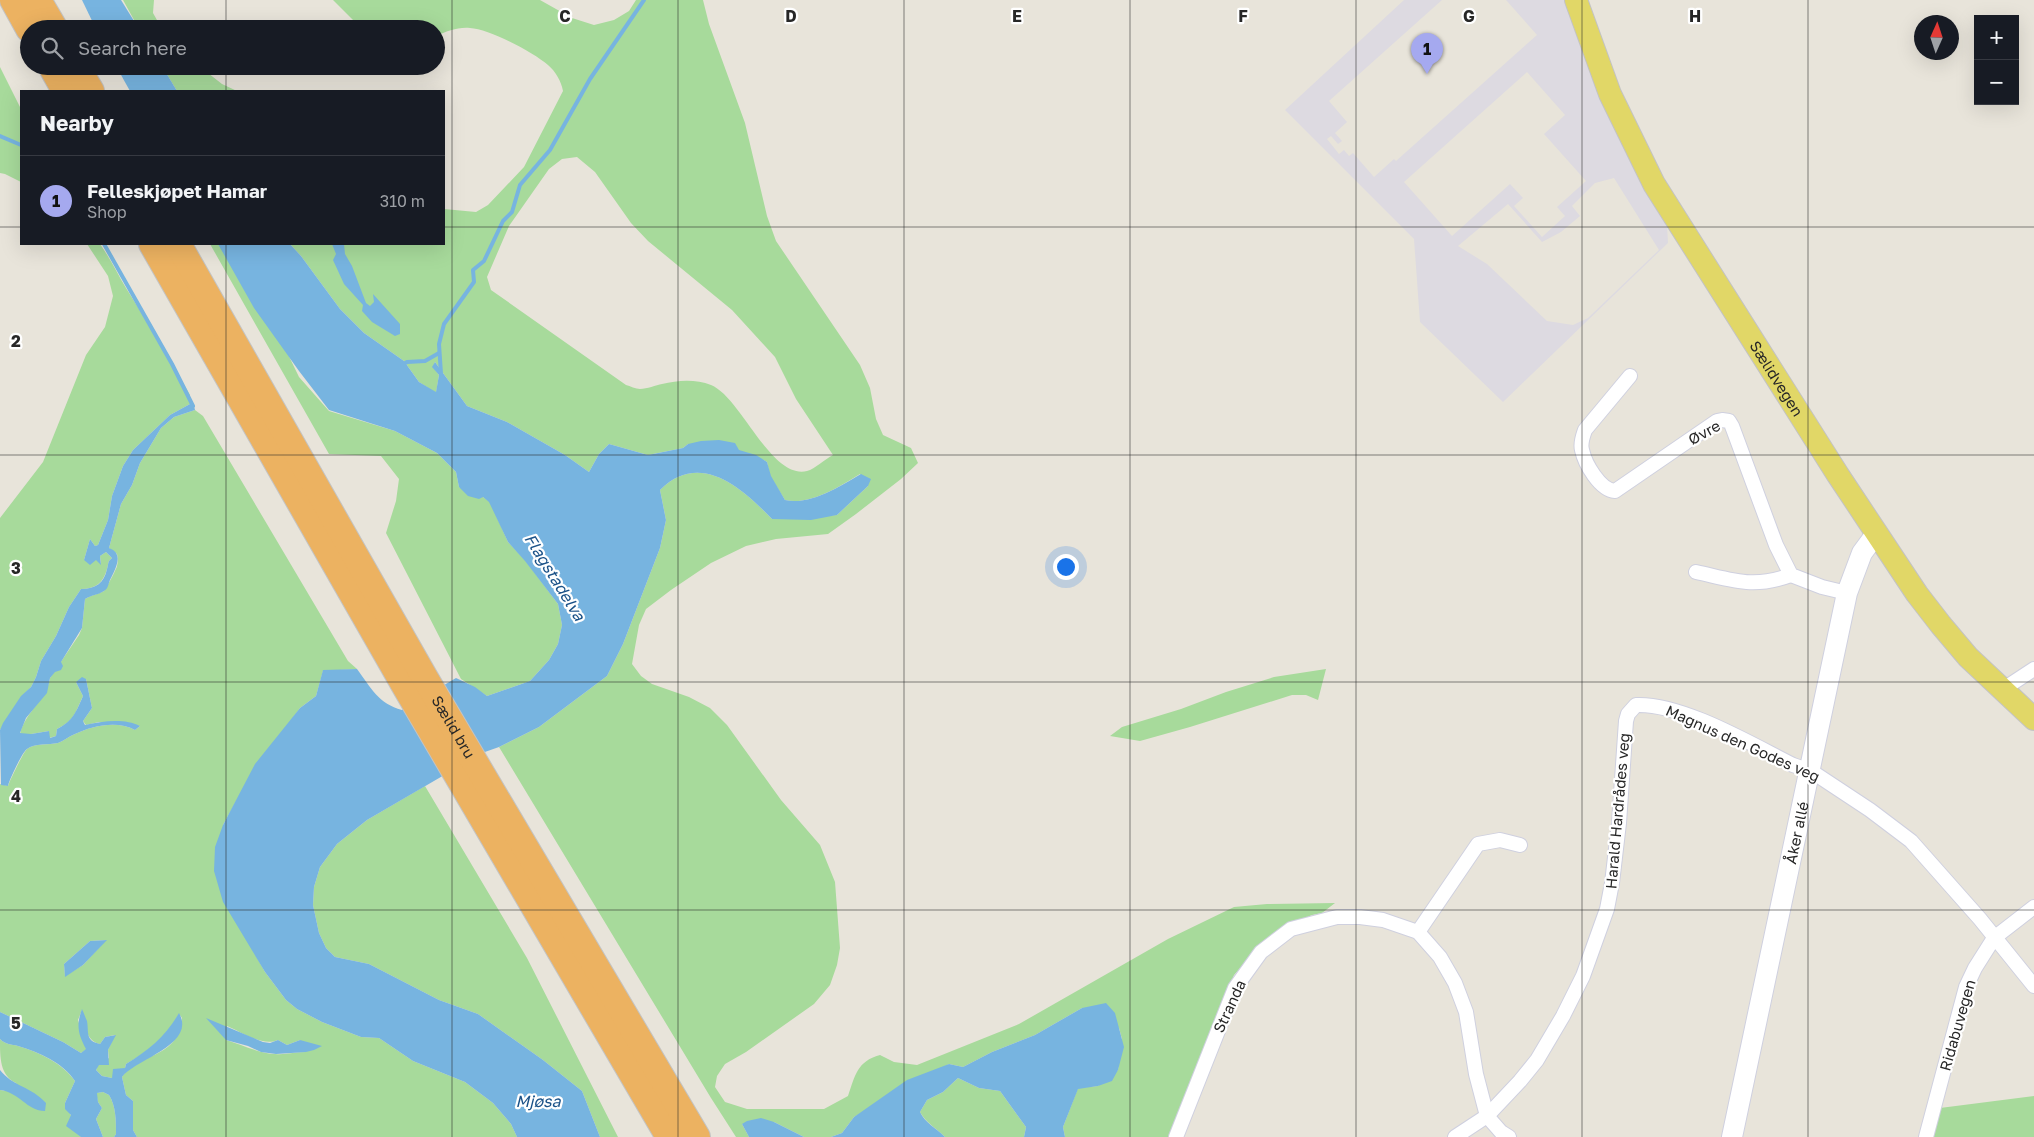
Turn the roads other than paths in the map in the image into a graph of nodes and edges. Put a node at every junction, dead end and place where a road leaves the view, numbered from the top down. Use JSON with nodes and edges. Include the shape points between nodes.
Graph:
{"nodes":[{"id":1,"x":13,"y":0,"type":"edge"},
{"id":2,"x":38,"y":0,"type":"edge"},
{"id":3,"x":1576,"y":0,"type":"edge"},
{"id":4,"x":24,"y":20,"type":"edge"},
{"id":5,"x":50,"y":20,"type":"edge"},
{"id":6,"x":55,"y":75,"type":"edge"},
{"id":7,"x":81,"y":75,"type":"edge"},
{"id":8,"x":64,"y":90,"type":"edge"},
{"id":9,"x":89,"y":90,"type":"edge"},
{"id":10,"x":153,"y":245,"type":"edge"},
{"id":11,"x":179,"y":245,"type":"edge"},
{"id":12,"x":1630,"y":376,"type":"dead end"},
{"id":13,"x":1876,"y":534,"type":"junction"},
{"id":14,"x":1696,"y":572,"type":"dead end"},
{"id":15,"x":1791,"y":575,"type":"junction"},
{"id":16,"x":1847,"y":593,"type":"junction"},
{"id":17,"x":2034,"y":669,"type":"edge"},
{"id":18,"x":416,"y":683,"type":"junction"},
{"id":19,"x":2002,"y":690,"type":"junction"},
{"id":20,"x":1636,"y":705,"type":"joint"},
{"id":21,"x":2034,"y":719,"type":"edge"},
{"id":22,"x":1811,"y":771,"type":"junction"},
{"id":23,"x":473,"y":781,"type":"junction"},
{"id":24,"x":1520,"y":845,"type":"dead end"},
{"id":25,"x":2034,"y":907,"type":"edge"},
{"id":26,"x":1418,"y":932,"type":"junction"},
{"id":27,"x":1994,"y":938,"type":"junction"},
{"id":28,"x":2034,"y":986,"type":"edge"},
{"id":29,"x":1487,"y":1116,"type":"junction"},
{"id":30,"x":669,"y":1137,"type":"edge"},
{"id":31,"x":697,"y":1137,"type":"edge"},
{"id":32,"x":1176,"y":1137,"type":"edge"},
{"id":33,"x":1455,"y":1137,"type":"edge"},
{"id":34,"x":1509,"y":1137,"type":"edge"},
{"id":35,"x":1732,"y":1137,"type":"edge"},
{"id":36,"x":1926,"y":1137,"type":"edge"}],
"edges":[{"from":1,"to":4,"type":"highway"},
{"from":2,"to":5,"type":"highway"},
{"from":3,"to":13,"type":"main road","name":"Sælidvegen","via":[[1610,94],[1654,184]]},
{"from":6,"to":8,"type":"highway"},
{"from":7,"to":9,"type":"highway"},
{"from":10,"to":18,"type":"highway"},
{"from":11,"to":18,"type":"highway"},
{"from":12,"to":15,"type":"street","name":"Øvre","via":[[1585,430],[1582,440],[1582,450],[1600,484],[1615,491],[1716,421],[1729,421],[1776,545]]},
{"from":13,"to":16,"type":"street","name":"Åker allé","via":[[1862,553]]},
{"from":13,"to":19,"type":"main road","name":"Sælidvegen","via":[[1941,625]]},
{"from":14,"to":15,"type":"street","via":[[1752,583]]},
{"from":15,"to":16,"type":"street"},
{"from":16,"to":22,"type":"street","name":"Åker allé"},
{"from":17,"to":19,"type":"street"},
{"from":18,"to":23,"type":"highway","name":"Sælid bru"},
{"from":19,"to":21,"type":"main road","name":"Sælidvegen"},
{"from":20,"to":22,"type":"street","name":"Magnus den Godes veg","via":[[1648,704],[1684,714]]},
{"from":20,"to":29,"type":"street","name":"Harald Hardrådes veg","via":[[1626,721],[1612,883],[1607,909],[1586,967],[1537,1060]]},
{"from":22,"to":27,"type":"street","name":"Magnus den Godes veg","via":[[1911,841]]},
{"from":22,"to":35,"type":"street","name":"Åker allé"},
{"from":23,"to":30,"type":"highway"},
{"from":23,"to":31,"type":"highway"},
{"from":24,"to":26,"type":"street","via":[[1500,840],[1478,844]]},
{"from":25,"to":27,"type":"street","name":"Ridabuvegen"},
{"from":26,"to":29,"type":"street","via":[[1440,957],[1462,1001]]},
{"from":26,"to":32,"type":"street","name":"Stranda","via":[[1383,920],[1337,918],[1291,930],[1261,952],[1235,988]]},
{"from":27,"to":28,"type":"street","name":"Magnus den Godes veg"},
{"from":27,"to":36,"type":"street","name":"Ridabuvegen","via":[[1966,987]]},
{"from":29,"to":33,"type":"street","name":"Harald Hardrådes veg"},
{"from":29,"to":34,"type":"street"}]}
